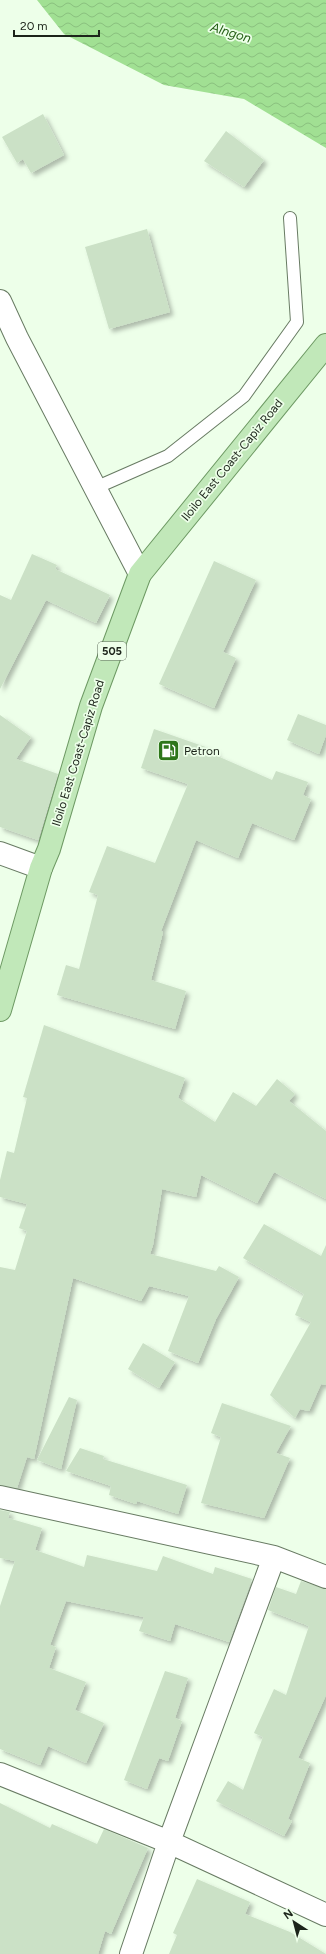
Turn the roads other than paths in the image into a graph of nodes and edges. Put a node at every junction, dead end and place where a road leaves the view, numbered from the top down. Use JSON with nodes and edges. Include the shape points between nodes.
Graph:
{"nodes":[{"id":1,"x":290,"y":218,"type":"dead end"},
{"id":2,"x":0,"y":301,"type":"edge"},
{"id":3,"x":326,"y":345,"type":"edge"},
{"id":4,"x":95,"y":488,"type":"junction"},
{"id":5,"x":140,"y":574,"type":"junction"},
{"id":6,"x":0,"y":853,"type":"edge"},
{"id":7,"x":41,"y":868,"type":"junction"},
{"id":8,"x":5,"y":971,"type":"edge"},
{"id":9,"x":0,"y":1010,"type":"edge"},
{"id":10,"x":0,"y":1497,"type":"edge"},
{"id":11,"x":274,"y":1557,"type":"junction"},
{"id":12,"x":326,"y":1577,"type":"edge"},
{"id":13,"x":0,"y":1774,"type":"edge"},
{"id":14,"x":169,"y":1842,"type":"junction"},
{"id":15,"x":326,"y":1915,"type":"edge"},
{"id":16,"x":131,"y":1954,"type":"edge"}],
"edges":[{"from":1,"to":4,"type":"lane","via":[[297,322],[244,396],[168,456]]},
{"from":2,"to":4,"type":"street"},
{"from":3,"to":5,"type":"main road","name":"Iloilo East Coast-Capiz Road","number":"505"},
{"from":4,"to":5,"type":"street"},
{"from":5,"to":7,"type":"main road","name":"Iloilo East Coast-Capiz Road","number":"505","via":[[91,706]]},
{"from":6,"to":7,"type":"street"},
{"from":7,"to":8,"type":"main road","name":"Iloilo East Coast-Capiz Road","number":"505"},
{"from":8,"to":9,"type":"main road","name":"Iloilo East Coast-Capiz Road","number":"505"},
{"from":10,"to":11,"type":"street"},
{"from":11,"to":12,"type":"street"},
{"from":11,"to":14,"type":"street"},
{"from":13,"to":14,"type":"street"},
{"from":14,"to":15,"type":"street"},
{"from":14,"to":16,"type":"street"}]}
